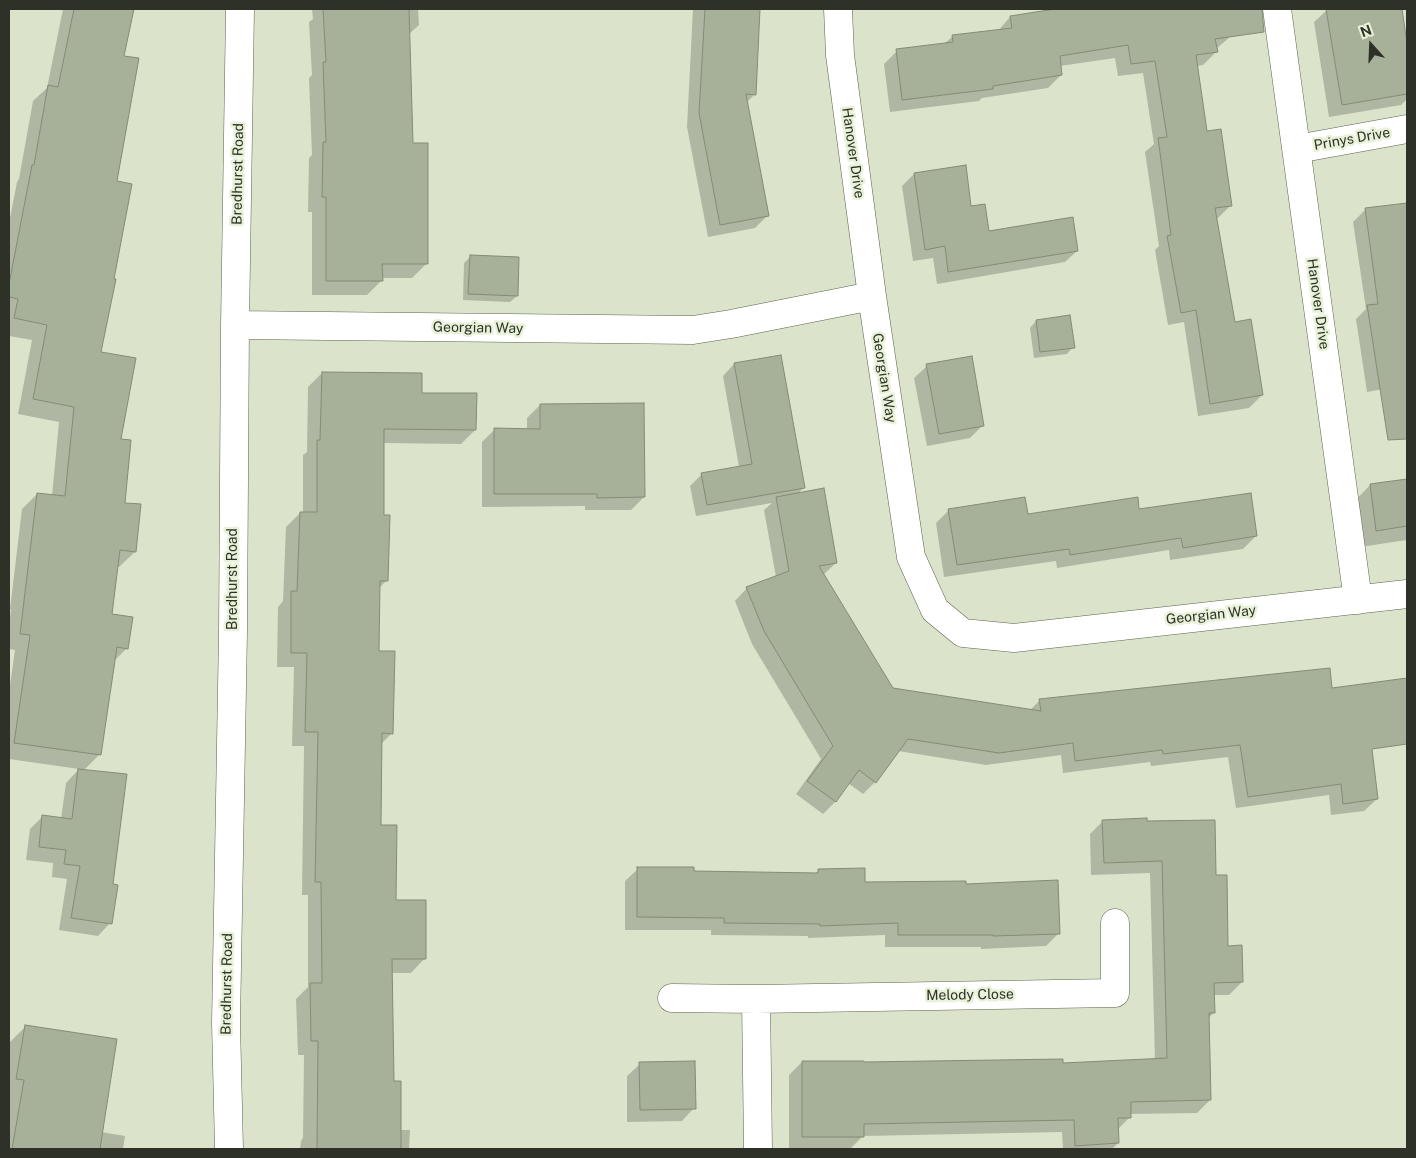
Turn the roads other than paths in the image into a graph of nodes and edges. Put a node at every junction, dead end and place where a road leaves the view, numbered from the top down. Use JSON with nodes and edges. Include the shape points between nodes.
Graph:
{"nodes":[{"id":1,"x":240,"y":9,"type":"edge"},
{"id":2,"x":838,"y":9,"type":"edge"},
{"id":3,"x":1276,"y":9,"type":"edge"},
{"id":4,"x":1407,"y":129,"type":"edge"},
{"id":5,"x":1297,"y":149,"type":"junction"},
{"id":6,"x":872,"y":296,"type":"junction"},
{"id":7,"x":235,"y":325,"type":"junction"},
{"id":8,"x":1407,"y":594,"type":"edge"},
{"id":9,"x":1358,"y":600,"type":"junction"},
{"id":10,"x":1115,"y":923,"type":"dead end"},
{"id":11,"x":672,"y":998,"type":"dead end"},
{"id":12,"x":756,"y":999,"type":"junction"},
{"id":13,"x":229,"y":1149,"type":"edge"},
{"id":14,"x":758,"y":1149,"type":"edge"}],
"edges":[{"from":1,"to":7,"type":"street","name":"Bredhurst Road"},
{"from":2,"to":6,"type":"street","name":"Hanover Drive","via":[[840,55]]},
{"from":3,"to":5,"type":"street","name":"Hanover Drive"},
{"from":4,"to":5,"type":"street","name":"Prinys Drive"},
{"from":5,"to":9,"type":"street","name":"Hanover Drive"},
{"from":6,"to":7,"type":"street","name":"Georgian Way","via":[[693,330]]},
{"from":6,"to":9,"type":"street","name":"Georgian Way","via":[[911,557],[935,610],[963,633],[1014,638]]},
{"from":7,"to":13,"type":"street","name":"Bredhurst Road","via":[[226,1023]]},
{"from":8,"to":9,"type":"street","name":"Georgian Way"},
{"from":10,"to":12,"type":"street","name":"Melody Close","via":[[1115,993]]},
{"from":11,"to":12,"type":"street","name":"Melody Close"},
{"from":12,"to":14,"type":"street"}]}
